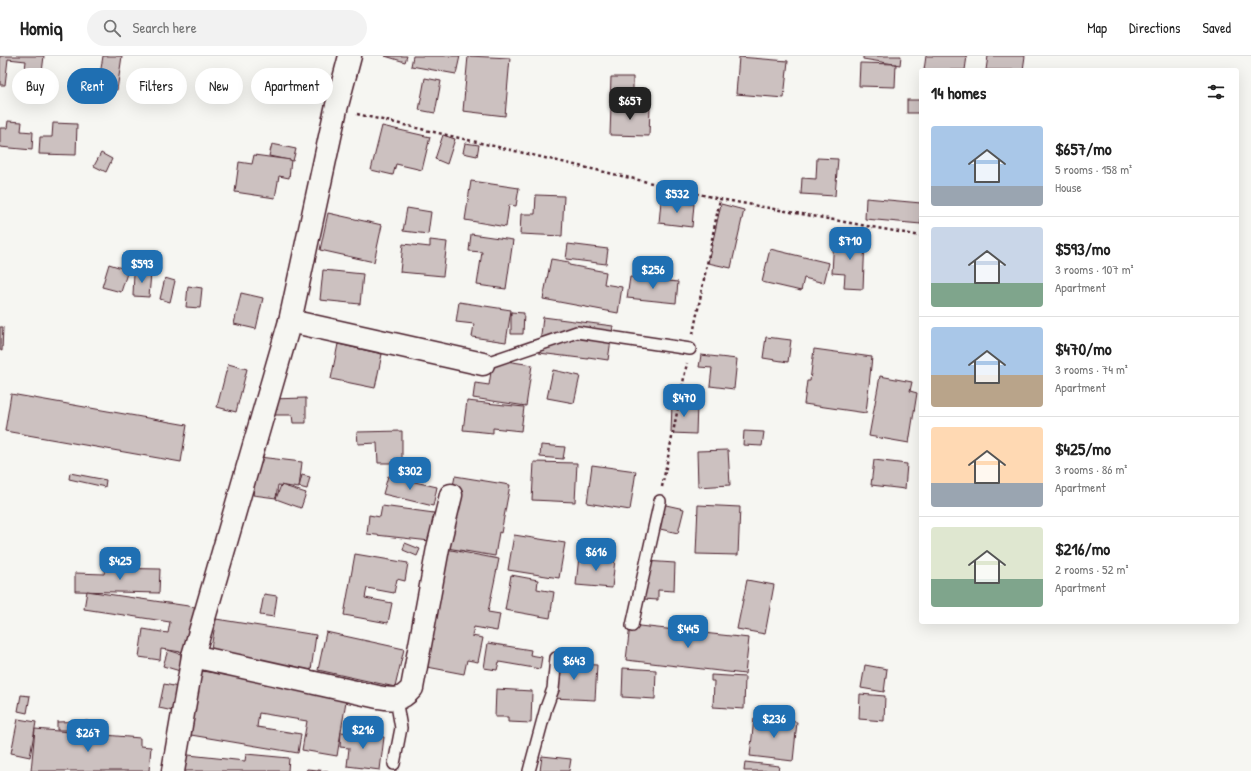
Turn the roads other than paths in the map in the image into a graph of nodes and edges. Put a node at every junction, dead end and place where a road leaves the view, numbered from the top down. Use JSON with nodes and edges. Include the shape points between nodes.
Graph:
{"nodes":[{"id":1,"x":350,"y":56,"type":"edge"},
{"id":2,"x":290,"y":321,"type":"junction"},
{"id":3,"x":690,"y":349,"type":"dead end"},
{"id":4,"x":483,"y":364,"type":"joint"},
{"id":5,"x":451,"y":495,"type":"dead end"},
{"id":6,"x":660,"y":501,"type":"dead end"},
{"id":7,"x":632,"y":626,"type":"dead end"},
{"id":8,"x":193,"y":656,"type":"junction"},
{"id":9,"x":556,"y":658,"type":"dead end"},
{"id":10,"x":396,"y":699,"type":"junction"},
{"id":11,"x":394,"y":764,"type":"dead end"},
{"id":12,"x":173,"y":771,"type":"edge"},
{"id":13,"x":529,"y":771,"type":"edge"}],
"edges":[{"from":1,"to":2,"type":"street"},
{"from":2,"to":4,"type":"street"},
{"from":2,"to":8,"type":"street"},
{"from":3,"to":4,"type":"lane","via":[[577,332]]},
{"from":5,"to":10,"type":"street","via":[[438,548],[412,688],[405,696]]},
{"from":6,"to":7,"type":"lane"},
{"from":8,"to":10,"type":"street","via":[[378,698]]},
{"from":8,"to":12,"type":"street"},
{"from":9,"to":13,"type":"lane","via":[[553,689]]},
{"from":10,"to":11,"type":"lane","via":[[401,728]]}]}
